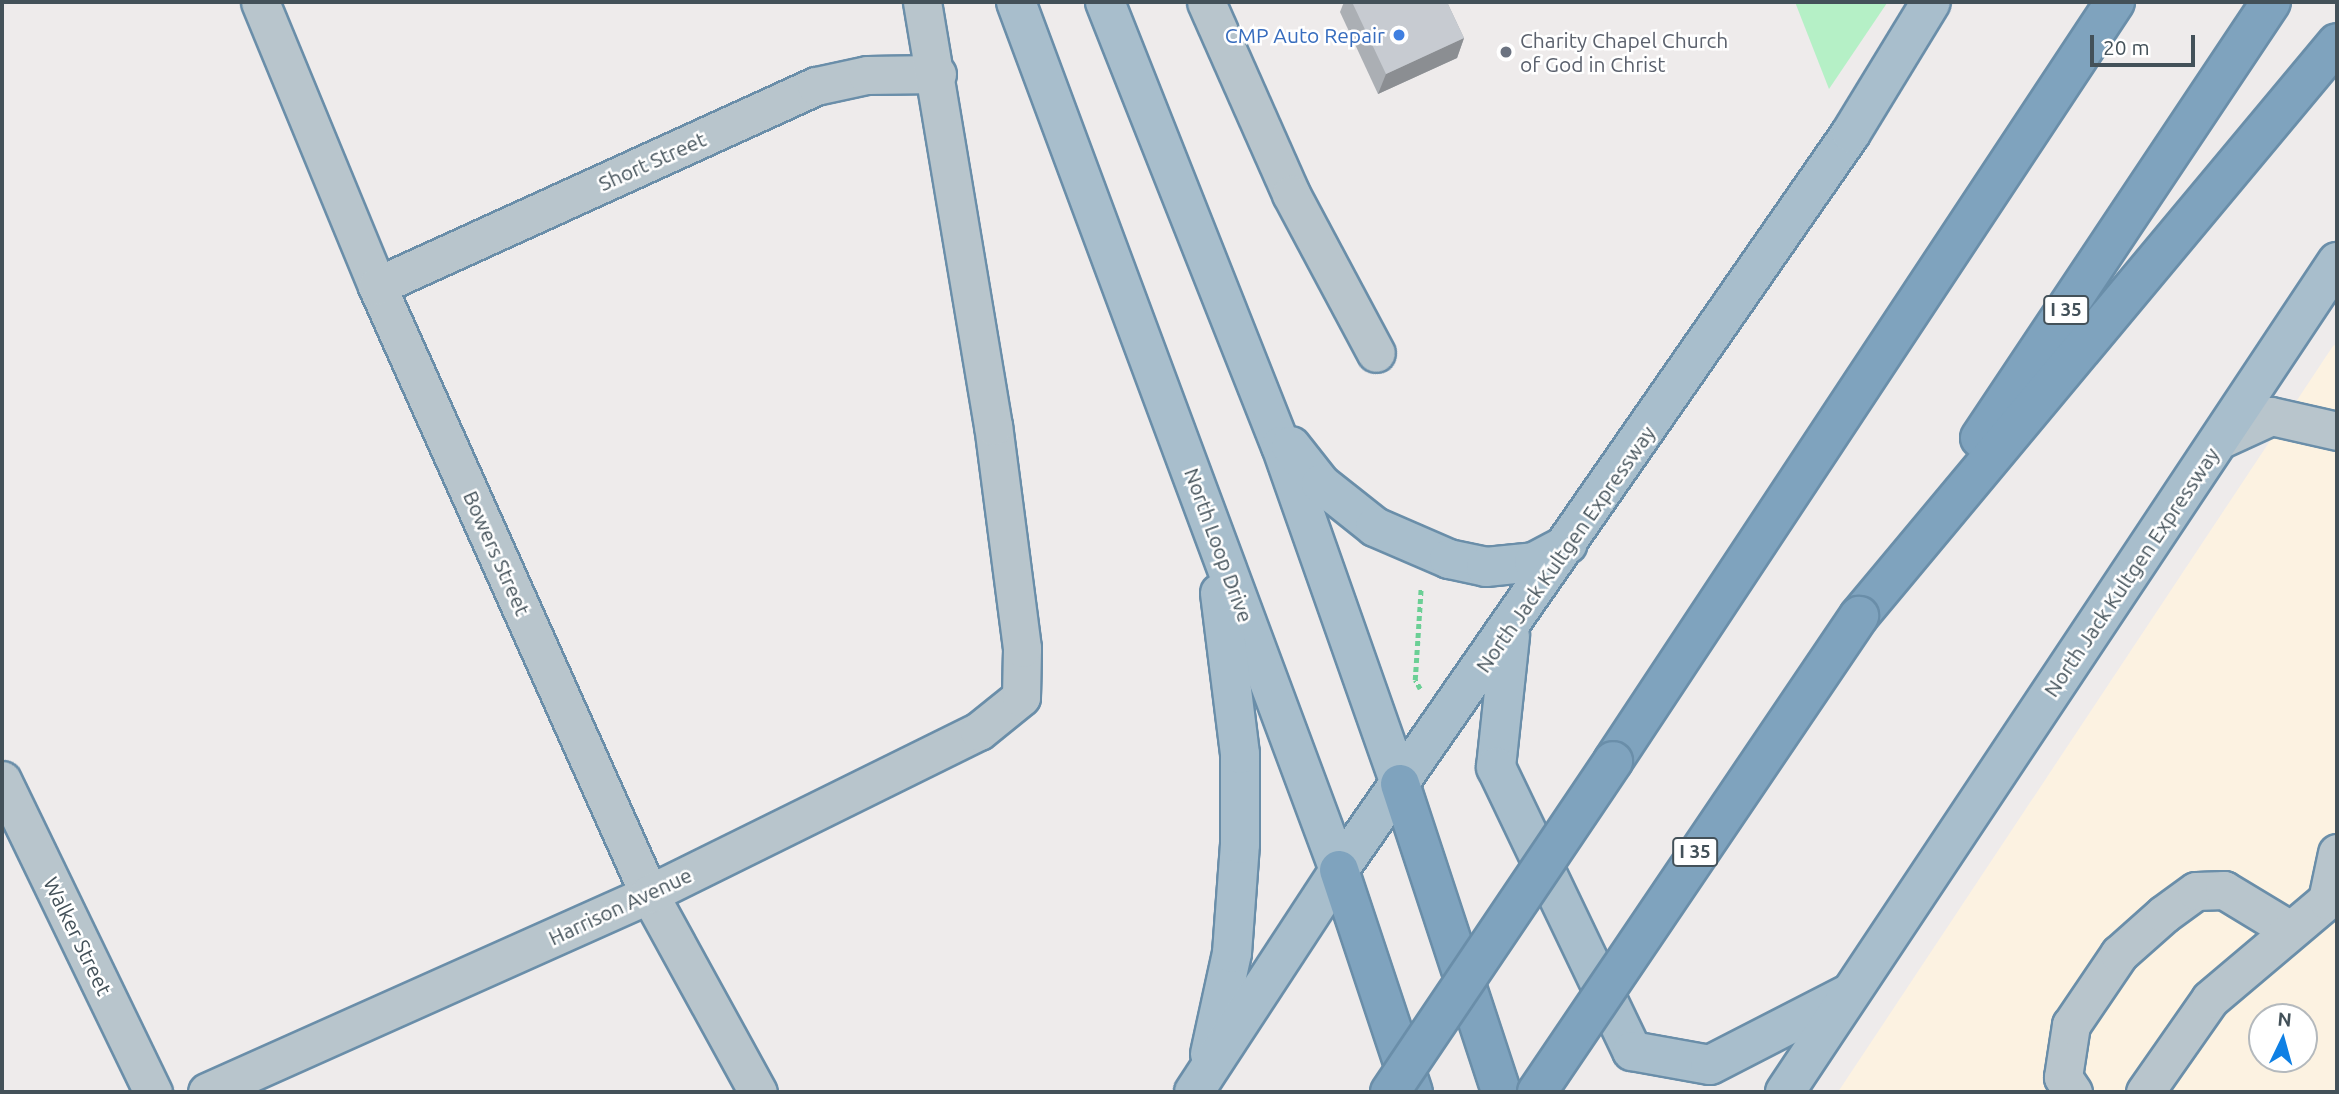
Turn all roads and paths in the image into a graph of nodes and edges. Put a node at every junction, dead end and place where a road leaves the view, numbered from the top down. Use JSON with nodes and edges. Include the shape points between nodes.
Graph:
{"nodes":[{"id":1,"x":260,"y":2,"type":"edge"},
{"id":2,"x":922,"y":2,"type":"edge"},
{"id":3,"x":1016,"y":2,"type":"edge"},
{"id":4,"x":1105,"y":2,"type":"edge"},
{"id":5,"x":1206,"y":2,"type":"edge"},
{"id":6,"x":1931,"y":2,"type":"edge"},
{"id":7,"x":2271,"y":2,"type":"edge"},
{"id":8,"x":2108,"y":9,"type":"edge"},
{"id":9,"x":2337,"y":43,"type":"edge"},
{"id":10,"x":937,"y":74,"type":"junction"},
{"id":11,"x":2334,"y":275,"type":"edge"},
{"id":12,"x":377,"y":286,"type":"junction"},
{"id":13,"x":1376,"y":353,"type":"dead end"},
{"id":14,"x":1271,"y":422,"type":"junction"},
{"id":15,"x":2337,"y":431,"type":"edge"},
{"id":16,"x":2219,"y":440,"type":"junction"},
{"id":17,"x":1210,"y":522,"type":"junction"},
{"id":18,"x":1568,"y":544,"type":"junction"},
{"id":19,"x":1421,"y":584,"type":"dead end"},
{"id":20,"x":1859,"y":617,"type":"junction"},
{"id":21,"x":1512,"y":624,"type":"junction"},
{"id":22,"x":1415,"y":680,"type":"junction"},
{"id":23,"x":1406,"y":685,"type":"dead end"},
{"id":24,"x":1424,"y":696,"type":"dead end"},
{"id":25,"x":2,"y":780,"type":"edge"},
{"id":26,"x":1400,"y":784,"type":"junction"},
{"id":27,"x":2337,"y":853,"type":"edge"},
{"id":28,"x":1339,"y":870,"type":"junction"},
{"id":29,"x":649,"y":894,"type":"junction"},
{"id":30,"x":2332,"y":906,"type":"edge"},
{"id":31,"x":2290,"y":930,"type":"junction"},
{"id":32,"x":1852,"y":992,"type":"junction"},
{"id":33,"x":1200,"y":1084,"type":"edge"},
{"id":34,"x":153,"y":1092,"type":"edge"},
{"id":35,"x":207,"y":1092,"type":"edge"},
{"id":36,"x":758,"y":1092,"type":"edge"},
{"id":37,"x":1391,"y":1092,"type":"edge"},
{"id":38,"x":1413,"y":1092,"type":"edge"},
{"id":39,"x":1501,"y":1092,"type":"edge"},
{"id":40,"x":1537,"y":1092,"type":"edge"},
{"id":41,"x":1785,"y":1092,"type":"edge"},
{"id":42,"x":2073,"y":1092,"type":"edge"},
{"id":43,"x":2145,"y":1092,"type":"edge"}],
"edges":[{"from":1,"to":12,"type":"street","name":"Bowers Street"},
{"from":2,"to":10,"type":"street"},
{"from":3,"to":17,"type":"main road","name":"North Loop Drive"},
{"from":4,"to":14,"type":"main road"},
{"from":5,"to":13,"type":"street","via":[[1291,194]]},
{"from":6,"to":18,"type":"main road","name":"North Jack Kultgen Expressway","via":[[1851,133]]},
{"from":7,"to":20,"type":"highway","number":"I 35"},
{"from":8,"to":37,"type":"highway","bridge":true},
{"from":9,"to":20,"type":"highway"},
{"from":10,"to":12,"type":"street","name":"Short Street","via":[[867,75],[816,86]]},
{"from":10,"to":29,"type":"street","name":"Harrison Avenue","via":[[993,426],[1022,648],[1021,697],[979,731]]},
{"from":11,"to":16,"type":"main road","name":"North Jack Kultgen Expressway"},
{"from":12,"to":29,"type":"street","name":"Bowers Street"},
{"from":14,"to":18,"type":"main road","via":[[1321,484],[1375,527],[1449,559],[1486,567],[1534,562]]},
{"from":14,"to":26,"type":"main road"},
{"from":15,"to":16,"type":"street","via":[[2271,415]]},
{"from":16,"to":32,"type":"main road","name":"North Jack Kultgen Expressway"},
{"from":17,"to":28,"type":"main road","name":"North Loop Drive"},
{"from":17,"to":33,"type":"main road","via":[[1240,754],[1240,844],[1231,953]]},
{"from":18,"to":21,"type":"main road","name":"North Jack Kultgen Expressway"},
{"from":19,"to":22,"type":"path"},
{"from":20,"to":40,"type":"highway","number":"I 35","bridge":true},
{"from":21,"to":26,"type":"main road","name":"North Jack Kultgen Expressway"},
{"from":21,"to":32,"type":"main road","via":[[1497,711],[1496,766],[1632,1051],[1710,1065]]},
{"from":22,"to":23,"type":"path"},
{"from":22,"to":24,"type":"path"},
{"from":25,"to":34,"type":"street","name":"Walker Street"},
{"from":26,"to":28,"type":"main road","name":"North Jack Kultgen Expressway"},
{"from":26,"to":39,"type":"highway"},
{"from":27,"to":30,"type":"street"},
{"from":28,"to":33,"type":"main road","name":"North Jack Kultgen Expressway"},
{"from":28,"to":38,"type":"highway","name":"North Loop Drive"},
{"from":29,"to":35,"type":"street","name":"Harrison Avenue"},
{"from":29,"to":36,"type":"street","name":"Bowers Street"},
{"from":30,"to":31,"type":"street"},
{"from":31,"to":42,"type":"street","via":[[2224,890],[2196,891],[2164,914],[2119,954],[2071,1025],[2063,1077]]},
{"from":31,"to":43,"type":"street","via":[[2210,999]]},
{"from":32,"to":41,"type":"main road","name":"North Jack Kultgen Expressway"}]}
